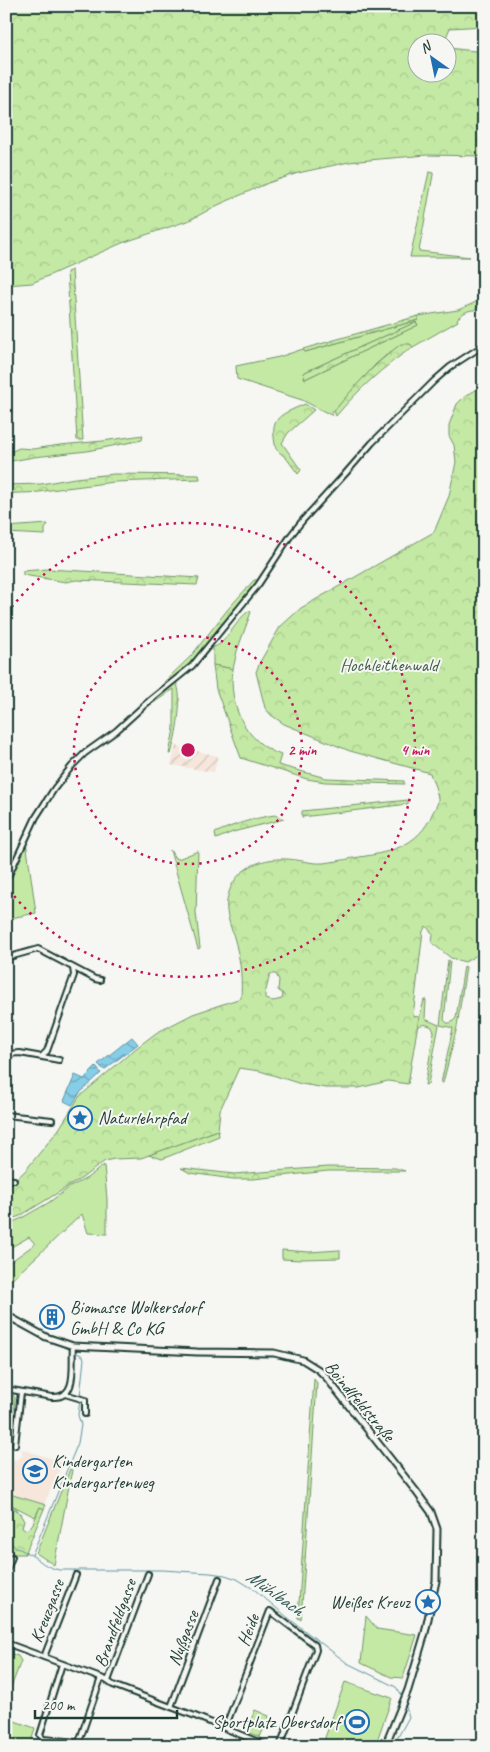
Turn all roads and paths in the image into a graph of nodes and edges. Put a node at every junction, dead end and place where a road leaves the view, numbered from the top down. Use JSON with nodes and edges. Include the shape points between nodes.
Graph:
{"nodes":[{"id":1,"x":484,"y":345,"type":"edge"},
{"id":2,"x":6,"y":880,"type":"edge"},
{"id":3,"x":6,"y":958,"type":"edge"},
{"id":4,"x":73,"y":968,"type":"junction"},
{"id":5,"x":100,"y":980,"type":"dead end"},
{"id":6,"x":6,"y":1054,"type":"edge"},
{"id":7,"x":42,"y":1056,"type":"junction"},
{"id":8,"x":59,"y":1060,"type":"dead end"},
{"id":9,"x":6,"y":1116,"type":"edge"},
{"id":10,"x":52,"y":1120,"type":"dead end"},
{"id":11,"x":6,"y":1179,"type":"edge"},
{"id":12,"x":14,"y":1180,"type":"dead end"},
{"id":13,"x":6,"y":1315,"type":"edge"},
{"id":14,"x":73,"y":1346,"type":"junction"},
{"id":15,"x":6,"y":1389,"type":"edge"},
{"id":16,"x":21,"y":1392,"type":"junction"},
{"id":17,"x":65,"y":1394,"type":"junction"},
{"id":18,"x":85,"y":1414,"type":"dead end"},
{"id":19,"x":15,"y":1446,"type":"dead end"},
{"id":20,"x":12,"y":1557,"type":"dead end"},
{"id":21,"x":6,"y":1572,"type":"edge"},
{"id":22,"x":148,"y":1574,"type":"dead end"},
{"id":23,"x":76,"y":1575,"type":"dead end"},
{"id":24,"x":219,"y":1579,"type":"dead end"},
{"id":25,"x":6,"y":1643,"type":"edge"},
{"id":26,"x":44,"y":1658,"type":"junction"},
{"id":27,"x":62,"y":1664,"type":"junction"},
{"id":28,"x":101,"y":1678,"type":"junction"},
{"id":29,"x":108,"y":1681,"type":"junction"},
{"id":30,"x":171,"y":1707,"type":"junction"},
{"id":31,"x":225,"y":1728,"type":"junction"},
{"id":32,"x":268,"y":1746,"type":"edge"},
{"id":33,"x":280,"y":1746,"type":"edge"},
{"id":34,"x":385,"y":1746,"type":"edge"}],
"edges":[{"from":1,"to":2,"type":"street","via":[[450,367],[372,442],[298,526],[258,585],[192,666],[72,766],[36,817]]},
{"from":3,"to":4,"type":"street","via":[[38,949]]},
{"from":4,"to":5,"type":"street"},
{"from":4,"to":7,"type":"street","via":[[74,975],[48,1051]]},
{"from":6,"to":7,"type":"street"},
{"from":7,"to":8,"type":"street"},
{"from":9,"to":10,"type":"street"},
{"from":11,"to":12,"type":"street"},
{"from":13,"to":14,"type":"street","name":"Boindlfeldstraße","via":[[46,1337]]},
{"from":14,"to":17,"type":"street","via":[[71,1386]]},
{"from":14,"to":34,"type":"street","name":"Boindlfeldstraße","via":[[274,1353],[303,1360],[326,1377],[415,1490],[436,1522],[438,1554],[420,1653]]},
{"from":15,"to":16,"type":"street"},
{"from":16,"to":17,"type":"street","via":[[58,1397]]},
{"from":16,"to":19,"type":"street"},
{"from":17,"to":18,"type":"street","via":[[82,1398]]},
{"from":20,"to":21,"type":"street"},
{"from":22,"to":29,"type":"street","name":"Brandfeldgasse"},
{"from":23,"to":26,"type":"street","name":"Kreuzgasse"},
{"from":24,"to":30,"type":"street","name":"Nußgasse"},
{"from":25,"to":26,"type":"street"},
{"from":26,"to":27,"type":"street"},
{"from":27,"to":28,"type":"street"},
{"from":27,"to":28,"type":"street","via":[[40,1735],[43,1739],[79,1742]]},
{"from":28,"to":29,"type":"street"},
{"from":29,"to":30,"type":"street"},
{"from":30,"to":31,"type":"street"},
{"from":31,"to":32,"type":"street"},
{"from":31,"to":33,"type":"street","name":"Heide","via":[[270,1611],[315,1645],[316,1650]]}]}
